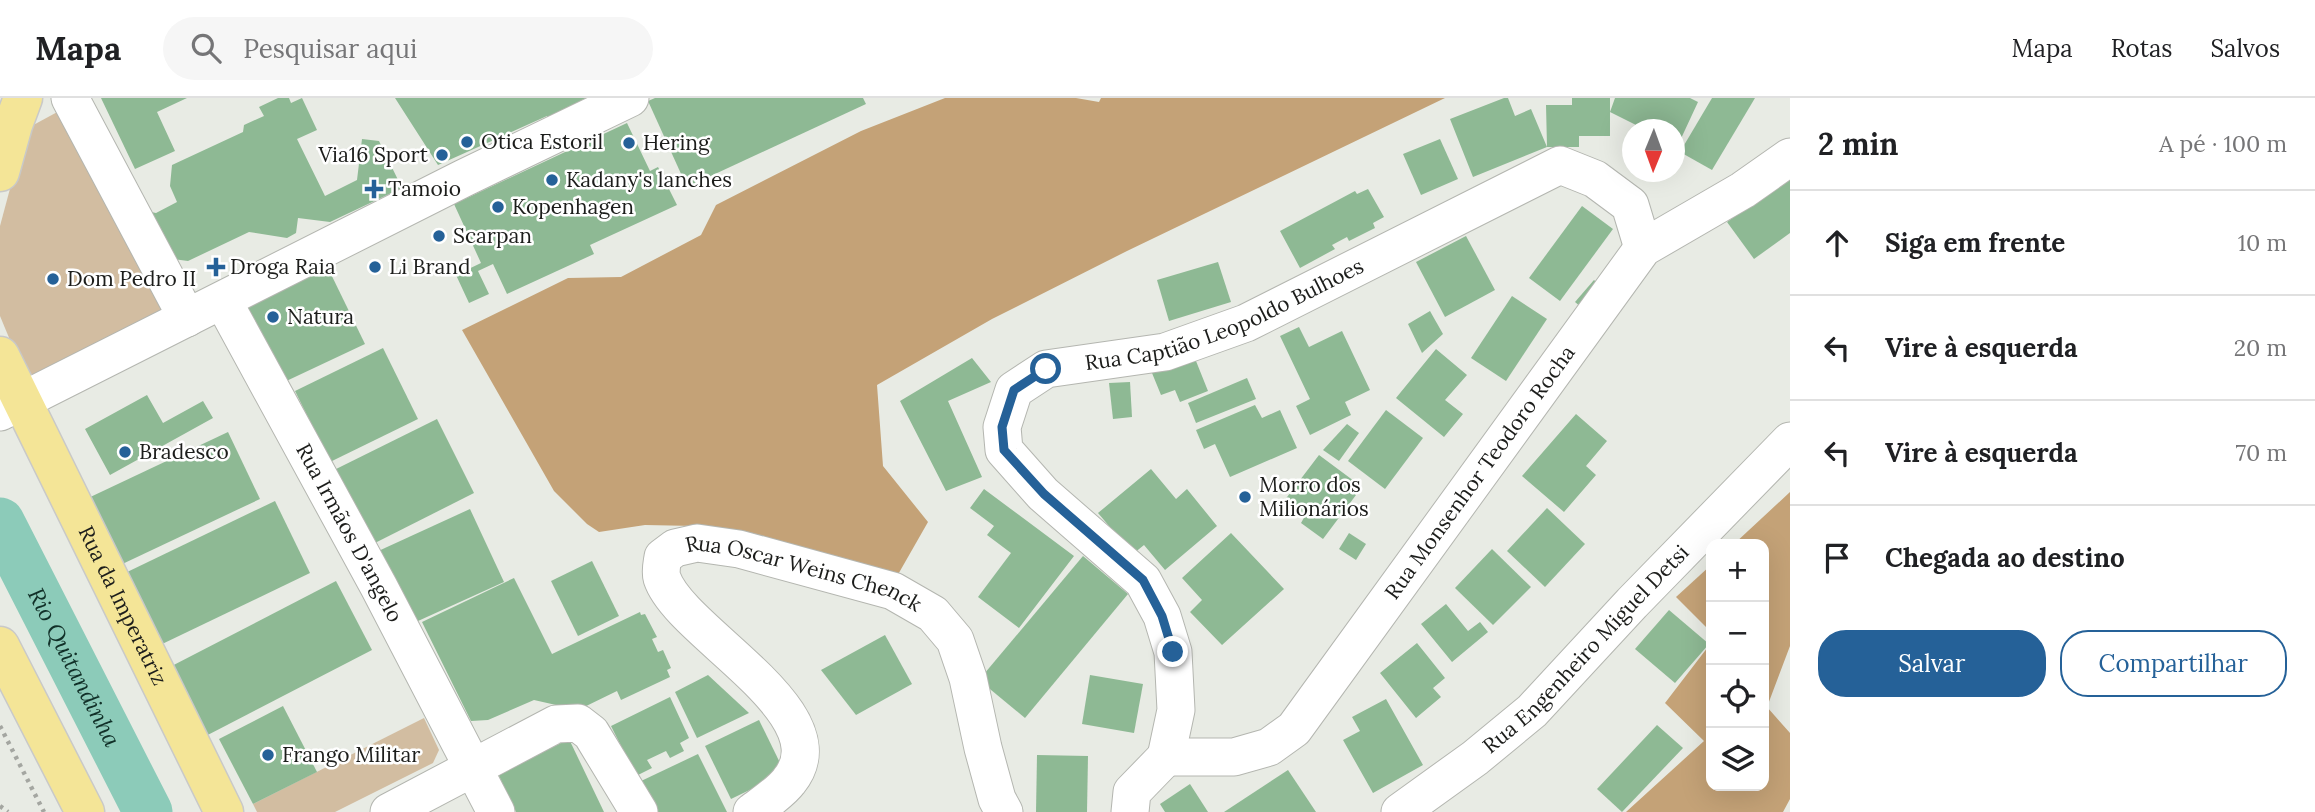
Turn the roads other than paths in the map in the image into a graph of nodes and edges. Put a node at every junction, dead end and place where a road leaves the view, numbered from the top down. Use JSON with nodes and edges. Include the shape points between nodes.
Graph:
{"nodes":[{"id":1,"x":22,"y":98,"type":"edge"},
{"id":2,"x":70,"y":98,"type":"edge"},
{"id":3,"x":630,"y":98,"type":"edge"},
{"id":4,"x":0,"y":109,"type":"edge"},
{"id":5,"x":1790,"y":157,"type":"edge"},
{"id":6,"x":0,"y":172,"type":"edge"},
{"id":7,"x":1643,"y":248,"type":"junction"},
{"id":8,"x":223,"y":301,"type":"junction"},
{"id":9,"x":187,"y":318,"type":"junction"},
{"id":10,"x":0,"y":356,"type":"edge"},
{"id":11,"x":11,"y":406,"type":"edge"},
{"id":12,"x":1790,"y":441,"type":"edge"},
{"id":13,"x":0,"y":646,"type":"edge"},
{"id":14,"x":1166,"y":757,"type":"junction"},
{"id":15,"x":472,"y":769,"type":"junction"},
{"id":16,"x":85,"y":812,"type":"edge"},
{"id":17,"x":224,"y":812,"type":"edge"},
{"id":18,"x":389,"y":812,"type":"edge"},
{"id":19,"x":496,"y":812,"type":"edge"},
{"id":20,"x":639,"y":812,"type":"edge"},
{"id":21,"x":752,"y":812,"type":"edge"},
{"id":22,"x":1004,"y":812,"type":"edge"},
{"id":23,"x":1129,"y":812,"type":"edge"},
{"id":24,"x":1400,"y":812,"type":"edge"}],
"edges":[{"from":1,"to":4,"type":"main road"},
{"from":1,"to":6,"type":"main road"},
{"from":2,"to":9,"type":"street"},
{"from":3,"to":8,"type":"street"},
{"from":5,"to":7,"type":"street","name":"Rua Monsenhor Teodoro Rocha"},
{"from":7,"to":14,"type":"street","name":"Rua Monsenhor Teodoro Rocha","via":[[1294,730],[1269,747],[1234,757]]},
{"from":7,"to":14,"type":"street","name":"Rua Captião Leopoldo Bulhoes","via":[[1630,205],[1595,179],[1560,164],[1246,323],[1165,352],[1046,369],[1014,390],[1002,427],[1004,450],[1044,494],[1143,580],[1162,616],[1173,652],[1177,710]]},
{"from":8,"to":9,"type":"street"},
{"from":8,"to":15,"type":"street","name":"Rua Irmãos D'angelo"},
{"from":9,"to":11,"type":"street"},
{"from":10,"to":11,"type":"main road","name":"Rua da Imperatriz"},
{"from":11,"to":17,"type":"main road","name":"Rua da Imperatriz"},
{"from":12,"to":24,"type":"street","name":"Rua Engenheiro Miguel Detsi","via":[[1532,711]]},
{"from":13,"to":16,"type":"main road"},
{"from":14,"to":23,"type":"street","via":[[1132,792]]},
{"from":15,"to":18,"type":"street"},
{"from":15,"to":19,"type":"street","name":"Rua Irmãos D'angelo"},
{"from":15,"to":20,"type":"street","via":[[556,724],[578,723],[591,733]]},
{"from":21,"to":22,"type":"street","name":"Rua Oscar Weins Chenck","via":[[789,782],[799,765],[796,732],[782,706],[748,668],[671,596],[661,566],[663,557],[675,548],[698,543],[751,552],[893,591],[933,614],[955,640]]}]}
